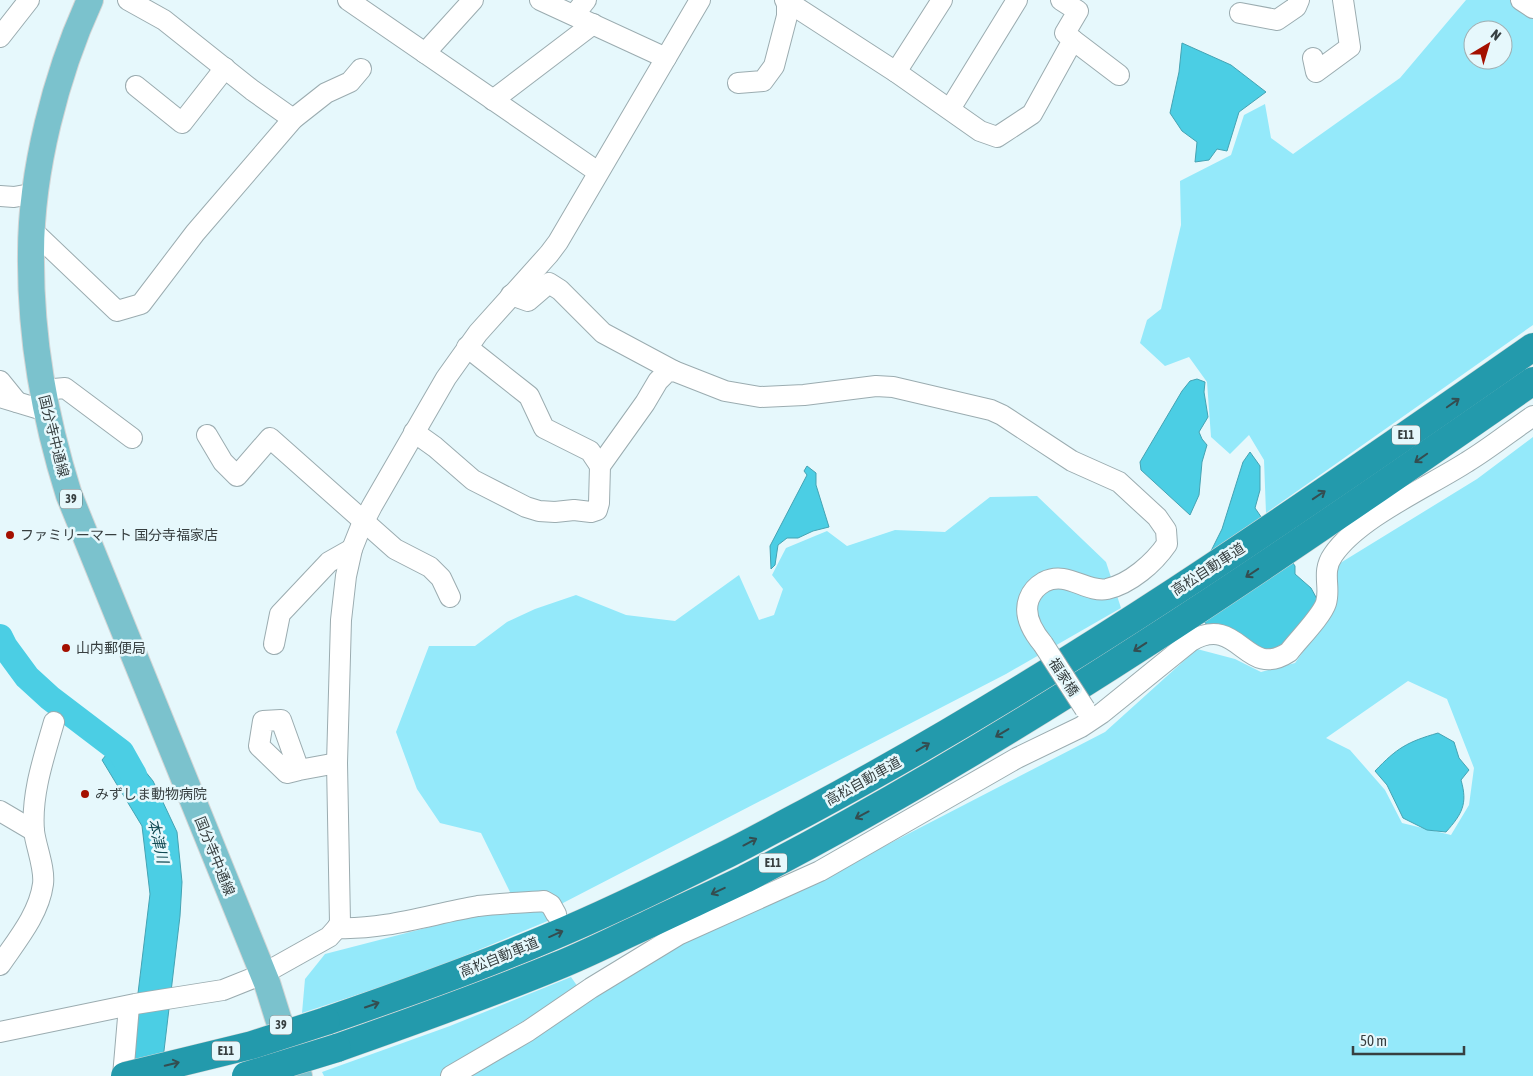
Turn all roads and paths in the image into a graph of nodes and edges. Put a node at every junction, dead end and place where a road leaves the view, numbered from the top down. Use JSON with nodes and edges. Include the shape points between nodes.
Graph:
{"nodes":[{"id":1,"x":29,"y":0,"type":"edge"},
{"id":2,"x":90,"y":0,"type":"edge"},
{"id":3,"x":128,"y":0,"type":"edge"},
{"id":4,"x":348,"y":0,"type":"edge"},
{"id":5,"x":473,"y":0,"type":"edge"},
{"id":6,"x":540,"y":0,"type":"edge"},
{"id":7,"x":586,"y":0,"type":"edge"},
{"id":8,"x":700,"y":0,"type":"edge"},
{"id":9,"x":786,"y":0,"type":"edge"},
{"id":10,"x":942,"y":0,"type":"edge"},
{"id":11,"x":1017,"y":0,"type":"edge"},
{"id":12,"x":1061,"y":0,"type":"edge"},
{"id":13,"x":1299,"y":0,"type":"edge"},
{"id":14,"x":1344,"y":0,"type":"edge"},
{"id":15,"x":1521,"y":0,"type":"edge"},
{"id":16,"x":1533,"y":8,"type":"edge"},
{"id":17,"x":1240,"y":13,"type":"dead end"},
{"id":18,"x":574,"y":16,"type":"junction"},
{"id":19,"x":593,"y":24,"type":"junction"},
{"id":20,"x":0,"y":37,"type":"edge"},
{"id":21,"x":1073,"y":40,"type":"junction"},
{"id":22,"x":425,"y":53,"type":"junction"},
{"id":23,"x":666,"y":58,"type":"junction"},
{"id":24,"x":1313,"y":58,"type":"dead end"},
{"id":25,"x":225,"y":68,"type":"junction"},
{"id":26,"x":361,"y":69,"type":"dead end"},
{"id":27,"x":896,"y":72,"type":"junction"},
{"id":28,"x":1119,"y":75,"type":"dead end"},
{"id":29,"x":738,"y":83,"type":"dead end"},
{"id":30,"x":136,"y":86,"type":"dead end"},
{"id":31,"x":493,"y":100,"type":"junction"},
{"id":32,"x":950,"y":109,"type":"junction"},
{"id":33,"x":294,"y":118,"type":"junction"},
{"id":34,"x":598,"y":172,"type":"junction"},
{"id":35,"x":36,"y":193,"type":"junction"},
{"id":36,"x":0,"y":196,"type":"edge"},
{"id":37,"x":33,"y":231,"type":"junction"},
{"id":38,"x":511,"y":295,"type":"junction"},
{"id":39,"x":467,"y":347,"type":"junction"},
{"id":40,"x":1533,"y":347,"type":"edge"},
{"id":41,"x":674,"y":371,"type":"junction"},
{"id":42,"x":1533,"y":380,"type":"edge"},
{"id":43,"x":0,"y":381,"type":"edge"},
{"id":44,"x":9,"y":400,"type":"edge"},
{"id":45,"x":44,"y":400,"type":"junction"},
{"id":46,"x":1533,"y":416,"type":"edge"},
{"id":47,"x":414,"y":432,"type":"junction"},
{"id":48,"x":206,"y":435,"type":"dead end"},
{"id":49,"x":132,"y":438,"type":"dead end"},
{"id":50,"x":600,"y":466,"type":"junction"},
{"id":51,"x":363,"y":522,"type":"junction"},
{"id":52,"x":352,"y":549,"type":"junction"},
{"id":53,"x":450,"y":597,"type":"dead end"},
{"id":54,"x":274,"y":644,"type":"dead end"},
{"id":55,"x":1088,"y":714,"type":"junction"},
{"id":56,"x":54,"y":722,"type":"dead end"},
{"id":57,"x":337,"y":762,"type":"junction"},
{"id":58,"x":299,"y":770,"type":"dead end"},
{"id":59,"x":0,"y":812,"type":"edge"},
{"id":60,"x":34,"y":831,"type":"junction"},
{"id":61,"x":556,"y":914,"type":"dead end"},
{"id":62,"x":337,"y":928,"type":"junction"},
{"id":63,"x":0,"y":965,"type":"edge"},
{"id":64,"x":263,"y":974,"type":"junction"},
{"id":65,"x":132,"y":1005,"type":"junction"},
{"id":66,"x":0,"y":1032,"type":"edge"},
{"id":67,"x":124,"y":1076,"type":"edge"},
{"id":68,"x":246,"y":1076,"type":"edge"},
{"id":69,"x":300,"y":1076,"type":"edge"},
{"id":70,"x":451,"y":1076,"type":"edge"}],
"edges":[{"from":1,"to":20,"type":"street"},
{"from":2,"to":35,"type":"main road","name":"国分寺中通線","number":"39","via":[[60,80],[45,138]]},
{"from":3,"to":25,"type":"street","via":[[164,20]]},
{"from":4,"to":22,"type":"street"},
{"from":5,"to":22,"type":"street"},
{"from":6,"to":18,"type":"street"},
{"from":7,"to":18,"type":"street"},
{"from":8,"to":23,"type":"street"},
{"from":9,"to":27,"type":"street"},
{"from":9,"to":29,"type":"street","via":[[788,16],[774,66],[764,81]]},
{"from":10,"to":27,"type":"street"},
{"from":11,"to":32,"type":"street"},
{"from":12,"to":21,"type":"street","via":[[1078,11],[1065,33]]},
{"from":13,"to":17,"type":"street","via":[[1296,7],[1277,20]]},
{"from":14,"to":24,"type":"street","via":[[1350,47],[1316,72]]},
{"from":15,"to":16,"type":"street"},
{"from":18,"to":19,"type":"street"},
{"from":19,"to":23,"type":"street"},
{"from":19,"to":31,"type":"street"},
{"from":21,"to":28,"type":"street"},
{"from":21,"to":32,"type":"street","via":[[1032,114],[997,138]]},
{"from":22,"to":31,"type":"street"},
{"from":23,"to":34,"type":"street"},
{"from":25,"to":30,"type":"street","via":[[182,123]]},
{"from":25,"to":33,"type":"street"},
{"from":26,"to":33,"type":"street","via":[[350,82],[326,93]]},
{"from":27,"to":32,"type":"street"},
{"from":31,"to":34,"type":"street"},
{"from":33,"to":37,"type":"street","via":[[195,233],[141,304],[117,311]]},
{"from":34,"to":38,"type":"street","via":[[558,242]]},
{"from":35,"to":36,"type":"street"},
{"from":35,"to":37,"type":"main road","name":"国分寺中通線","number":"39"},
{"from":37,"to":45,"type":"main road","name":"国分寺中通線","number":"39","via":[[35,336]]},
{"from":38,"to":39,"type":"street"},
{"from":38,"to":41,"type":"street","name":"福家橋","via":[[528,301],[549,283],[604,333]]},
{"from":39,"to":47,"type":"street"},
{"from":39,"to":50,"type":"street","via":[[529,396],[544,428],[590,451]]},
{"from":67,"to":40,"type":"highway","name":"高松自動車道","number":"E11","one_way":true,"bridge":true,"via":[[252,1045],[426,986],[549,938],[721,858],[892,766],[1033,682],[1279,522]]},
{"from":41,"to":50,"type":"street","via":[[667,372],[658,381]]},
{"from":41,"to":55,"type":"street","name":"福家橋","bridge":true,"via":[[725,391],[760,397],[876,386],[912,390],[991,410],[1072,461],[1120,482],[1157,517],[1166,530],[1167,544],[1141,571],[1112,588],[1103,590],[1060,578],[1048,580],[1030,595],[1027,613],[1034,631]]},
{"from":42,"to":68,"type":"highway","name":"高松自動車道","number":"E11","one_way":true,"bridge":true,"via":[[1181,621],[1054,703],[882,805],[743,880],[561,965],[337,1048]]},
{"from":43,"to":44,"type":"street"},
{"from":44,"to":45,"type":"street"},
{"from":45,"to":49,"type":"street","via":[[65,388]]},
{"from":45,"to":64,"type":"main road","name":"国分寺中通線","number":"39","via":[[72,504]]},
{"from":46,"to":55,"type":"street","via":[[1468,462],[1368,522],[1341,545],[1332,557],[1326,575],[1325,604],[1289,652],[1274,660],[1264,660],[1227,636],[1202,634]]},
{"from":47,"to":50,"type":"street","via":[[473,480],[539,511],[597,510]]},
{"from":47,"to":51,"type":"street"},
{"from":48,"to":51,"type":"street","via":[[223,462],[237,476],[270,438]]},
{"from":51,"to":52,"type":"street"},
{"from":51,"to":53,"type":"street","via":[[395,549],[430,567],[441,578]]},
{"from":52,"to":54,"type":"street","via":[[329,562],[280,614]]},
{"from":52,"to":57,"type":"street","via":[[342,620]]},
{"from":55,"to":70,"type":"street","via":[[820,871],[587,980],[528,1031]]},
{"from":56,"to":60,"type":"street","via":[[40,772]]},
{"from":57,"to":58,"type":"street"},
{"from":57,"to":62,"type":"street","via":[[340,923]]},
{"from":59,"to":60,"type":"street"},
{"from":60,"to":63,"type":"street","via":[[44,883],[36,909]]},
{"from":61,"to":62,"type":"street","via":[[544,901],[479,906],[384,926]]},
{"from":62,"to":64,"type":"street","via":[[329,937]]},
{"from":64,"to":65,"type":"street","via":[[223,990]]},
{"from":64,"to":69,"type":"main road","name":"国分寺中通線","number":"39"},
{"from":65,"to":66,"type":"street"},
{"from":65,"to":67,"type":"street"}]}
